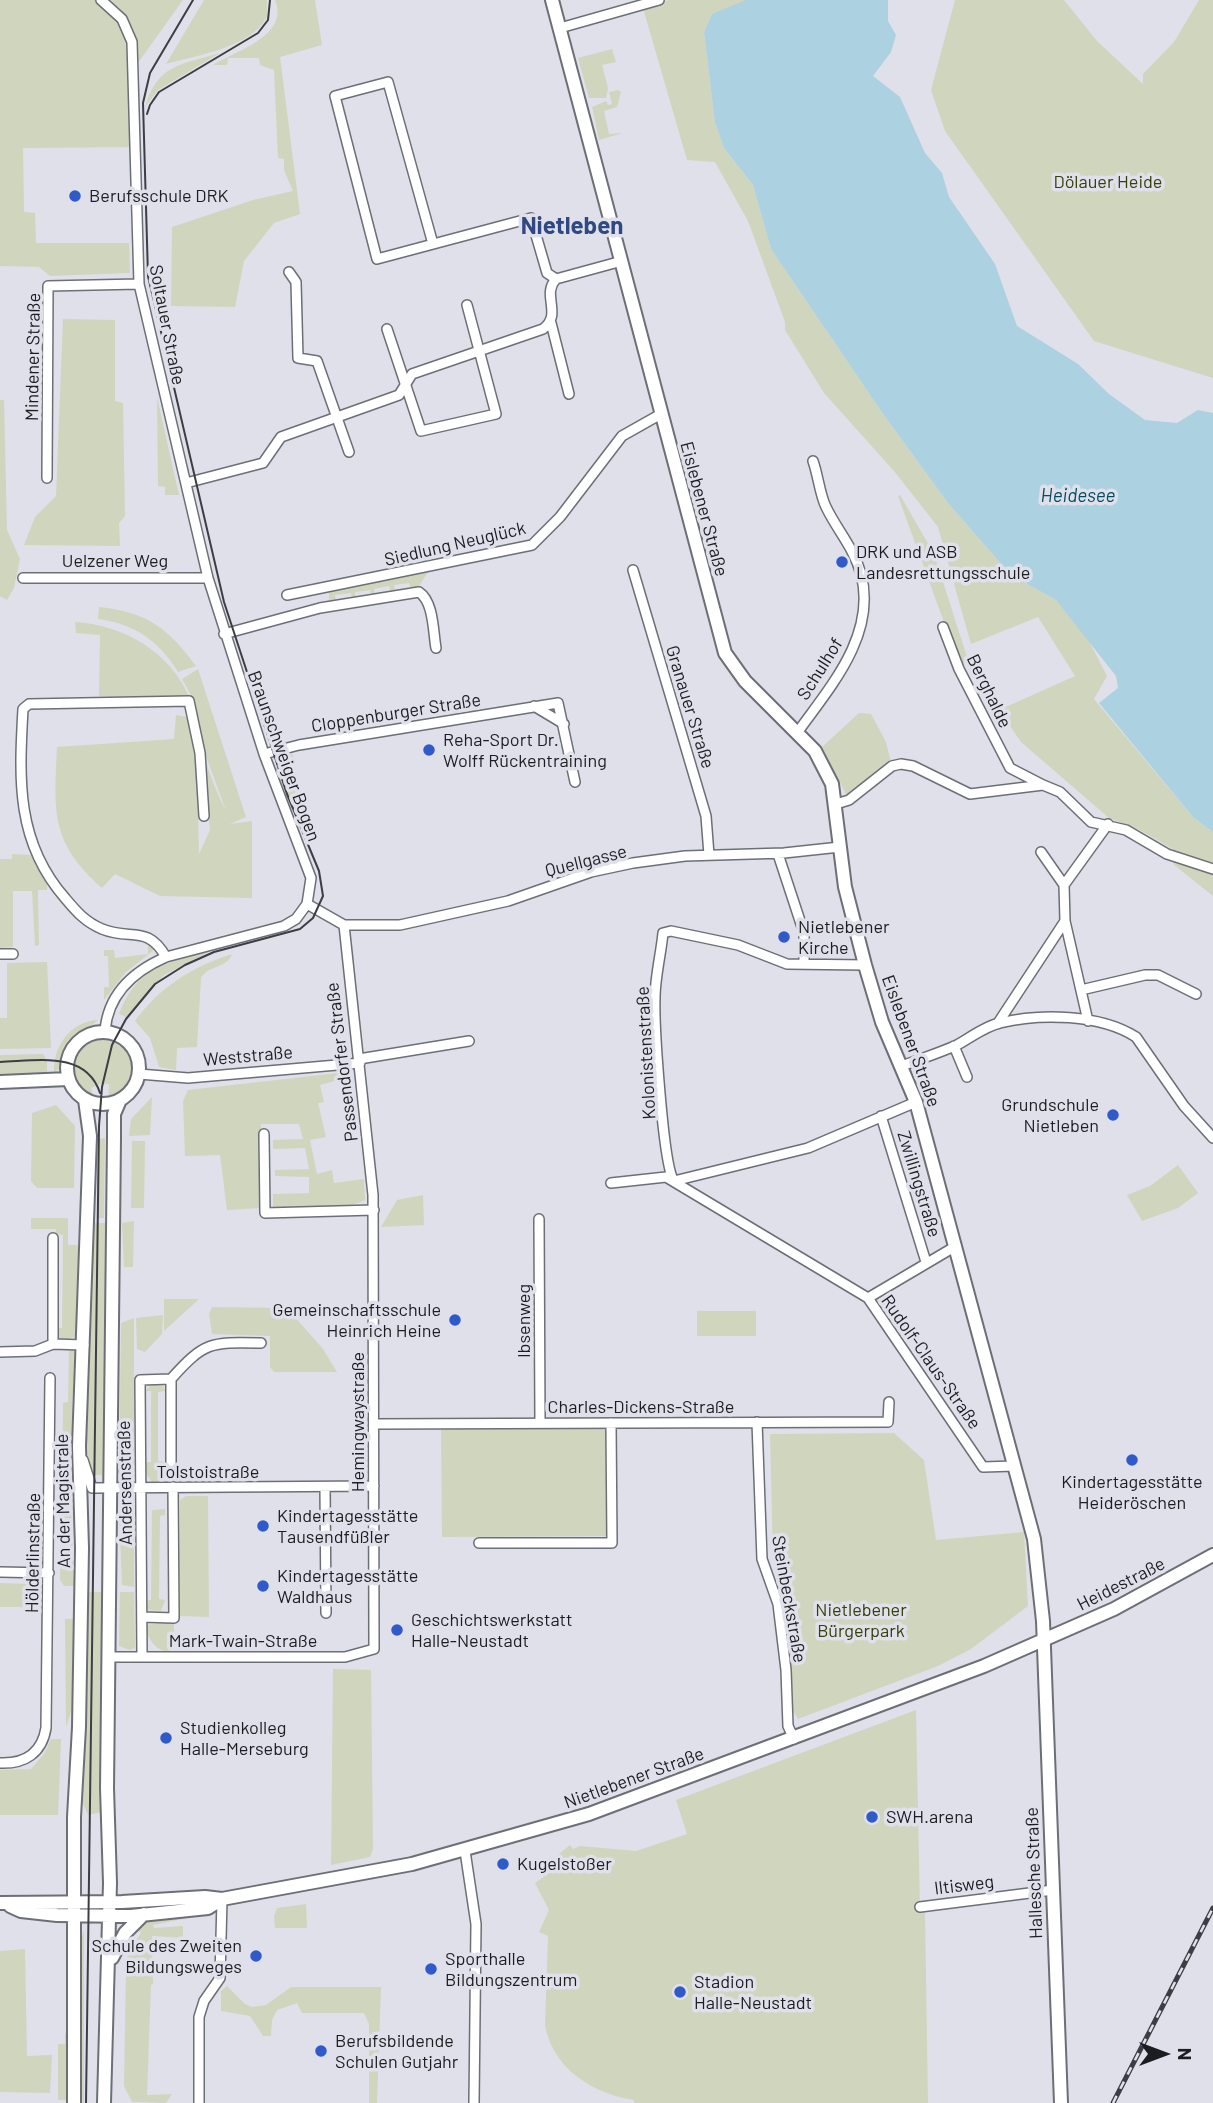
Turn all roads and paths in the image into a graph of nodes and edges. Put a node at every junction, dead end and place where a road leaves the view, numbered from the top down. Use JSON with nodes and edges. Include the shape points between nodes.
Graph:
{"nodes":[{"id":1,"x":102,"y":0,"type":"edge"},
{"id":2,"x":552,"y":0,"type":"edge"},
{"id":3,"x":659,"y":0,"type":"edge"},
{"id":4,"x":560,"y":28,"type":"junction"},
{"id":5,"x":433,"y":244,"type":"junction"},
{"id":6,"x":622,"y":261,"type":"junction"},
{"id":7,"x":289,"y":272,"type":"dead end"},
{"id":8,"x":556,"y":279,"type":"junction"},
{"id":9,"x":139,"y":284,"type":"junction"},
{"id":10,"x":467,"y":305,"type":"dead end"},
{"id":11,"x":551,"y":323,"type":"junction"},
{"id":12,"x":387,"y":329,"type":"dead end"},
{"id":13,"x":479,"y":350,"type":"junction"},
{"id":14,"x":405,"y":384,"type":"junction"},
{"id":15,"x":569,"y":394,"type":"dead end"},
{"id":16,"x":661,"y":414,"type":"junction"},
{"id":17,"x":337,"y":417,"type":"junction"},
{"id":18,"x":349,"y":452,"type":"dead end"},
{"id":19,"x":813,"y":461,"type":"dead end"},
{"id":20,"x":47,"y":478,"type":"dead end"},
{"id":21,"x":186,"y":483,"type":"junction"},
{"id":22,"x":633,"y":570,"type":"dead end"},
{"id":23,"x":23,"y":578,"type":"dead end"},
{"id":24,"x":208,"y":578,"type":"junction"},
{"id":25,"x":287,"y":595,"type":"dead end"},
{"id":26,"x":943,"y":627,"type":"dead end"},
{"id":27,"x":224,"y":634,"type":"junction"},
{"id":28,"x":436,"y":648,"type":"dead end"},
{"id":29,"x":534,"y":706,"type":"junction"},
{"id":30,"x":564,"y":724,"type":"junction"},
{"id":31,"x":797,"y":733,"type":"junction"},
{"id":32,"x":264,"y":754,"type":"junction"},
{"id":33,"x":1010,"y":768,"type":"junction"},
{"id":34,"x":575,"y":782,"type":"dead end"},
{"id":35,"x":1043,"y":785,"type":"junction"},
{"id":36,"x":1021,"y":789,"type":"junction"},
{"id":37,"x":836,"y":804,"type":"junction"},
{"id":38,"x":204,"y":816,"type":"dead end"},
{"id":39,"x":1108,"y":824,"type":"junction"},
{"id":40,"x":840,"y":847,"type":"junction"},
{"id":41,"x":1041,"y":852,"type":"dead end"},
{"id":42,"x":781,"y":853,"type":"junction"},
{"id":43,"x":709,"y":855,"type":"junction"},
{"id":44,"x":1213,"y":869,"type":"edge"},
{"id":45,"x":1064,"y":885,"type":"junction"},
{"id":46,"x":307,"y":904,"type":"junction"},
{"id":47,"x":1065,"y":921,"type":"junction"},
{"id":48,"x":344,"y":925,"type":"junction"},
{"id":49,"x":0,"y":954,"type":"edge"},
{"id":50,"x":13,"y":954,"type":"dead end"},
{"id":51,"x":166,"y":957,"type":"junction"},
{"id":52,"x":804,"y":962,"type":"junction"},
{"id":53,"x":865,"y":965,"type":"junction"},
{"id":54,"x":1081,"y":990,"type":"junction"},
{"id":55,"x":1196,"y":994,"type":"dead end"},
{"id":56,"x":1088,"y":1021,"type":"junction"},
{"id":57,"x":998,"y":1023,"type":"junction"},
{"id":58,"x":105,"y":1031,"type":"junction"},
{"id":59,"x":469,"y":1041,"type":"dead end"},
{"id":60,"x":954,"y":1046,"type":"junction"},
{"id":61,"x":359,"y":1061,"type":"junction"},
{"id":62,"x":902,"y":1066,"type":"junction"},
{"id":63,"x":138,"y":1074,"type":"junction"},
{"id":64,"x":967,"y":1077,"type":"dead end"},
{"id":65,"x":68,"y":1079,"type":"junction"},
{"id":66,"x":0,"y":1082,"type":"edge"},
{"id":67,"x":86,"y":1100,"type":"junction"},
{"id":68,"x":120,"y":1100,"type":"junction"},
{"id":69,"x":916,"y":1102,"type":"junction"},
{"id":70,"x":881,"y":1116,"type":"junction"},
{"id":71,"x":264,"y":1134,"type":"dead end"},
{"id":72,"x":1213,"y":1138,"type":"edge"},
{"id":73,"x":674,"y":1181,"type":"junction"},
{"id":74,"x":611,"y":1184,"type":"dead end"},
{"id":75,"x":373,"y":1195,"type":"joint"},
{"id":76,"x":374,"y":1210,"type":"junction"},
{"id":77,"x":539,"y":1219,"type":"dead end"},
{"id":78,"x":53,"y":1238,"type":"dead end"},
{"id":79,"x":956,"y":1246,"type":"junction"},
{"id":80,"x":926,"y":1262,"type":"junction"},
{"id":81,"x":868,"y":1298,"type":"junction"},
{"id":82,"x":261,"y":1343,"type":"dead end"},
{"id":83,"x":53,"y":1344,"type":"junction"},
{"id":84,"x":85,"y":1345,"type":"junction"},
{"id":85,"x":0,"y":1352,"type":"edge"},
{"id":86,"x":50,"y":1378,"type":"dead end"},
{"id":87,"x":171,"y":1379,"type":"junction"},
{"id":88,"x":889,"y":1402,"type":"dead end"},
{"id":89,"x":757,"y":1422,"type":"junction"},
{"id":90,"x":540,"y":1423,"type":"junction"},
{"id":91,"x":611,"y":1423,"type":"junction"},
{"id":92,"x":374,"y":1424,"type":"junction"},
{"id":93,"x":79,"y":1446,"type":"junction"},
{"id":94,"x":171,"y":1462,"type":"dead end"},
{"id":95,"x":1015,"y":1466,"type":"junction"},
{"id":96,"x":374,"y":1486,"type":"junction"},
{"id":97,"x":173,"y":1487,"type":"junction"},
{"id":98,"x":325,"y":1487,"type":"junction"},
{"id":99,"x":92,"y":1488,"type":"junction"},
{"id":100,"x":112,"y":1488,"type":"junction"},
{"id":101,"x":141,"y":1488,"type":"junction"},
{"id":102,"x":78,"y":1498,"type":"junction"},
{"id":103,"x":479,"y":1543,"type":"dead end"},
{"id":104,"x":1213,"y":1555,"type":"edge"},
{"id":105,"x":0,"y":1572,"type":"edge"},
{"id":106,"x":49,"y":1573,"type":"junction"},
{"id":107,"x":326,"y":1613,"type":"dead end"},
{"id":108,"x":142,"y":1617,"type":"junction"},
{"id":109,"x":1043,"y":1642,"type":"junction"},
{"id":110,"x":374,"y":1649,"type":"joint"},
{"id":111,"x":142,"y":1656,"type":"junction"},
{"id":112,"x":110,"y":1657,"type":"junction"},
{"id":113,"x":793,"y":1739,"type":"junction"},
{"id":114,"x":0,"y":1763,"type":"edge"},
{"id":115,"x":465,"y":1851,"type":"junction"},
{"id":116,"x":1053,"y":1890,"type":"junction"},
{"id":117,"x":222,"y":1899,"type":"junction"},
{"id":118,"x":110,"y":1902,"type":"junction"},
{"id":119,"x":1,"y":1903,"type":"edge"},
{"id":120,"x":920,"y":1907,"type":"dead end"},
{"id":121,"x":74,"y":1908,"type":"junction"},
{"id":122,"x":144,"y":1914,"type":"junction"},
{"id":123,"x":94,"y":1915,"type":"junction"},
{"id":124,"x":110,"y":1915,"type":"junction"},
{"id":125,"x":109,"y":1959,"type":"junction"},
{"id":126,"x":74,"y":2103,"type":"edge"},
{"id":127,"x":104,"y":2103,"type":"edge"},
{"id":128,"x":199,"y":2103,"type":"edge"},
{"id":129,"x":474,"y":2103,"type":"edge"},
{"id":130,"x":1061,"y":2103,"type":"edge"}],
"edges":[{"from":1,"to":9,"type":"street","name":"Soltauer Straße","via":[[122,19],[132,42]]},
{"from":2,"to":4,"type":"main road","name":"Eislebener Straße"},
{"from":3,"to":4,"type":"street"},
{"from":4,"to":6,"type":"main road","name":"Eislebener Straße"},
{"from":5,"to":5,"type":"street","via":[[388,82],[335,96],[377,258]]},
{"from":5,"to":8,"type":"street","via":[[531,218],[547,273]]},
{"from":6,"to":8,"type":"street"},
{"from":6,"to":16,"type":"main road","name":"Eislebener Straße"},
{"from":7,"to":17,"type":"street","via":[[296,282],[298,358],[317,362]]},
{"from":8,"to":11,"type":"street","via":[[550,287]]},
{"from":9,"to":20,"type":"street","name":"Mindener Straße","via":[[48,286]]},
{"from":9,"to":21,"type":"street","name":"Soltauer Straße"},
{"from":10,"to":13,"type":"street"},
{"from":11,"to":13,"type":"street"},
{"from":11,"to":15,"type":"street"},
{"from":12,"to":14,"type":"street"},
{"from":13,"to":14,"type":"street","via":[[412,374]]},
{"from":13,"to":14,"type":"street","via":[[496,414],[421,431]]},
{"from":14,"to":17,"type":"street","via":[[399,395]]},
{"from":16,"to":25,"type":"street","name":"Siedlung Neuglück","via":[[622,436],[560,517],[531,545]]},
{"from":16,"to":31,"type":"main road","name":"Eislebener Straße","via":[[725,653],[745,681]]},
{"from":17,"to":18,"type":"street"},
{"from":17,"to":21,"type":"street","via":[[281,437],[263,463]]},
{"from":19,"to":31,"type":"street","name":"Schulhof","via":[[825,505],[849,542],[862,575],[862,614],[852,652]]},
{"from":21,"to":24,"type":"street","name":"Soltauer Straße"},
{"from":22,"to":43,"type":"street","name":"Granauer Straße","via":[[706,816]]},
{"from":23,"to":24,"type":"street","name":"Uelzener Weg"},
{"from":24,"to":27,"type":"street","name":"Braunschweiger Bogen"},
{"from":26,"to":33,"type":"street","name":"Berghalde","via":[[958,669]]},
{"from":27,"to":28,"type":"street","name":"Siedlung Neuglück","via":[[320,608],[419,592],[428,604]]},
{"from":27,"to":32,"type":"street","name":"Braunschweiger Bogen"},
{"from":29,"to":30,"type":"street"},
{"from":29,"to":30,"type":"street","name":"Cloppenburger Straße","via":[[558,703]]},
{"from":29,"to":32,"type":"street","name":"Cloppenburger Straße"},
{"from":30,"to":34,"type":"street"},
{"from":31,"to":37,"type":"main road","name":"Eislebener Straße","via":[[824,765]]},
{"from":32,"to":46,"type":"street","name":"Braunschweiger Bogen","via":[[309,871]]},
{"from":33,"to":35,"type":"street"},
{"from":33,"to":36,"type":"street","name":"Berghalde"},
{"from":35,"to":36,"type":"street"},
{"from":35,"to":39,"type":"street","via":[[1060,792],[1091,822]]},
{"from":36,"to":37,"type":"street","via":[[971,794],[901,764]]},
{"from":37,"to":40,"type":"main road","name":"Eislebener Straße"},
{"from":38,"to":51,"type":"street","via":[[200,753],[189,701],[29,704],[23,709],[23,807],[33,852],[53,885],[91,924],[107,931],[145,935],[157,941]]},
{"from":39,"to":44,"type":"street","via":[[1167,854]]},
{"from":39,"to":45,"type":"street"},
{"from":40,"to":42,"type":"street","name":"Quellgasse"},
{"from":40,"to":53,"type":"main road","name":"Eislebener Straße"},
{"from":41,"to":45,"type":"street"},
{"from":42,"to":43,"type":"street","name":"Quellgasse"},
{"from":42,"to":52,"type":"street","via":[[804,933]]},
{"from":43,"to":48,"type":"street","name":"Quellgasse","via":[[591,872],[508,901],[401,925]]},
{"from":45,"to":47,"type":"street"},
{"from":46,"to":48,"type":"street"},
{"from":46,"to":51,"type":"street","via":[[284,926]]},
{"from":47,"to":54,"type":"street"},
{"from":47,"to":57,"type":"street"},
{"from":48,"to":61,"type":"street","name":"Passendorfer Straße"},
{"from":49,"to":50,"type":"street"},
{"from":51,"to":58,"type":"street","via":[[129,979],[111,1003]]},
{"from":52,"to":53,"type":"street"},
{"from":52,"to":73,"type":"street","name":"Kolonistenstraße","via":[[774,962],[738,945],[663,933],[655,997],[667,1148]]},
{"from":53,"to":62,"type":"main road","name":"Eislebener Straße","via":[[882,1022]]},
{"from":54,"to":55,"type":"street","via":[[1158,975]]},
{"from":54,"to":56,"type":"street"},
{"from":56,"to":57,"type":"street","via":[[1045,1018]]},
{"from":56,"to":72,"type":"street","via":[[1136,1037],[1184,1106]]},
{"from":57,"to":60,"type":"street"},
{"from":58,"to":63,"type":"main road","via":[[130,1044],[138,1060]]},
{"from":58,"to":65,"type":"main road","via":[[86,1035],[72,1048]]},
{"from":59,"to":61,"type":"street","name":"Weststraße"},
{"from":60,"to":62,"type":"street"},
{"from":60,"to":64,"type":"street"},
{"from":61,"to":63,"type":"street","name":"Weststraße","via":[[188,1078]]},
{"from":61,"to":75,"type":"street","name":"Passendorfer Straße"},
{"from":62,"to":69,"type":"main road","name":"Eislebener Straße"},
{"from":63,"to":68,"type":"main road","via":[[134,1087]]},
{"from":65,"to":66,"type":"main road"},
{"from":65,"to":67,"type":"main road"},
{"from":67,"to":68,"type":"main road","via":[[103,1104]]},
{"from":67,"to":84,"type":"main road","name":"An der Magistrale","via":[[90,1118]]},
{"from":68,"to":100,"type":"main road","via":[[114,1114]]},
{"from":69,"to":70,"type":"street"},
{"from":69,"to":79,"type":"main road","name":"Eislebener Straße"},
{"from":70,"to":73,"type":"street","via":[[807,1148]]},
{"from":70,"to":80,"type":"street","name":"Zwillingstraße"},
{"from":71,"to":76,"type":"street","via":[[265,1213]]},
{"from":73,"to":74,"type":"street","via":[[666,1177]]},
{"from":73,"to":81,"type":"street","name":"Rudolf-Claus-Straße"},
{"from":75,"to":76,"type":"street","name":"Hemingwaystraße"},
{"from":76,"to":92,"type":"street","name":"Hemingwaystraße"},
{"from":77,"to":90,"type":"street","name":"Ibsenweg"},
{"from":78,"to":83,"type":"street"},
{"from":79,"to":80,"type":"street"},
{"from":79,"to":95,"type":"main road","name":"Eislebener Straße"},
{"from":80,"to":81,"type":"street"},
{"from":81,"to":95,"type":"street","name":"Rudolf-Claus-Straße","via":[[983,1467]]},
{"from":82,"to":87,"type":"street","via":[[207,1346]]},
{"from":83,"to":84,"type":"street"},
{"from":83,"to":85,"type":"street","via":[[35,1351]]},
{"from":84,"to":93,"type":"main road","name":"An der Magistrale"},
{"from":86,"to":106,"type":"street","name":"Hölderlinstraße"},
{"from":87,"to":94,"type":"street"},
{"from":87,"to":101,"type":"street","name":"Andersenstraße","via":[[140,1380]]},
{"from":88,"to":89,"type":"street","name":"Charles-Dickens-Straße","via":[[888,1423]]},
{"from":89,"to":91,"type":"street","name":"Charles-Dickens-Straße"},
{"from":89,"to":113,"type":"street","name":"Steinbeckstraße","via":[[762,1559],[778,1604],[788,1726]]},
{"from":90,"to":91,"type":"street","name":"Charles-Dickens-Straße"},
{"from":90,"to":92,"type":"street","name":"Charles-Dickens-Straße"},
{"from":91,"to":103,"type":"street","via":[[612,1543]]},
{"from":92,"to":96,"type":"street","name":"Hemingwaystraße"},
{"from":93,"to":99,"type":"street"},
{"from":93,"to":102,"type":"main road","name":"An der Magistrale"},
{"from":95,"to":109,"type":"main road","name":"Eislebener Straße","via":[[1039,1563]]},
{"from":96,"to":98,"type":"street","name":"Tolstoistraße"},
{"from":96,"to":110,"type":"street","name":"Hemingwaystraße"},
{"from":97,"to":98,"type":"street","name":"Tolstoistraße"},
{"from":97,"to":101,"type":"street","name":"Tolstoistraße"},
{"from":97,"to":108,"type":"street","via":[[174,1618]]},
{"from":98,"to":107,"type":"street"},
{"from":99,"to":100,"type":"street","name":"Tolstoistraße"},
{"from":99,"to":102,"type":"street"},
{"from":100,"to":101,"type":"street","name":"Tolstoistraße"},
{"from":100,"to":112,"type":"main road"},
{"from":101,"to":108,"type":"street","name":"Andersenstraße"},
{"from":102,"to":121,"type":"main road","name":"An der Magistrale","via":[[82,1548]]},
{"from":104,"to":109,"type":"main road","name":"Heidestraße"},
{"from":105,"to":106,"type":"street"},
{"from":106,"to":114,"type":"street","name":"Hölderlinstraße","via":[[47,1728],[33,1755]]},
{"from":108,"to":111,"type":"street","name":"Andersenstraße"},
{"from":109,"to":113,"type":"main road","name":"Nietlebener Straße"},
{"from":109,"to":116,"type":"main road","name":"Hallesche Straße"},
{"from":110,"to":111,"type":"street","name":"Mark-Twain-Straße","via":[[345,1657]]},
{"from":111,"to":112,"type":"street","name":"Mark-Twain-Straße"},
{"from":112,"to":118,"type":"main road"},
{"from":113,"to":115,"type":"main road","name":"Nietlebener Straße","via":[[589,1814]]},
{"from":115,"to":117,"type":"main road","name":"Nietlebener Straße","via":[[368,1874]]},
{"from":115,"to":129,"type":"street","via":[[476,1924]]},
{"from":116,"to":120,"type":"street","name":"Iltisweg"},
{"from":116,"to":130,"type":"main road","name":"Hallesche Straße"},
{"from":117,"to":118,"type":"main road","name":"Nietlebener Straße"},
{"from":117,"to":122,"type":"main road","name":"Nietlebener Straße","via":[[208,1908]]},
{"from":117,"to":128,"type":"street","via":[[220,1978],[198,2017]]},
{"from":118,"to":121,"type":"main road"},
{"from":118,"to":124,"type":"main road"},
{"from":119,"to":121,"type":"main road","via":[[21,1911]]},
{"from":121,"to":123,"type":"main road"},
{"from":121,"to":126,"type":"main road","name":"An der Magistrale"},
{"from":122,"to":124,"type":"main road","name":"Nietlebener Straße"},
{"from":122,"to":125,"type":"main road"},
{"from":123,"to":124,"type":"main road"},
{"from":123,"to":125,"type":"main road"},
{"from":124,"to":125,"type":"main road"},
{"from":125,"to":127,"type":"main road"}]}
